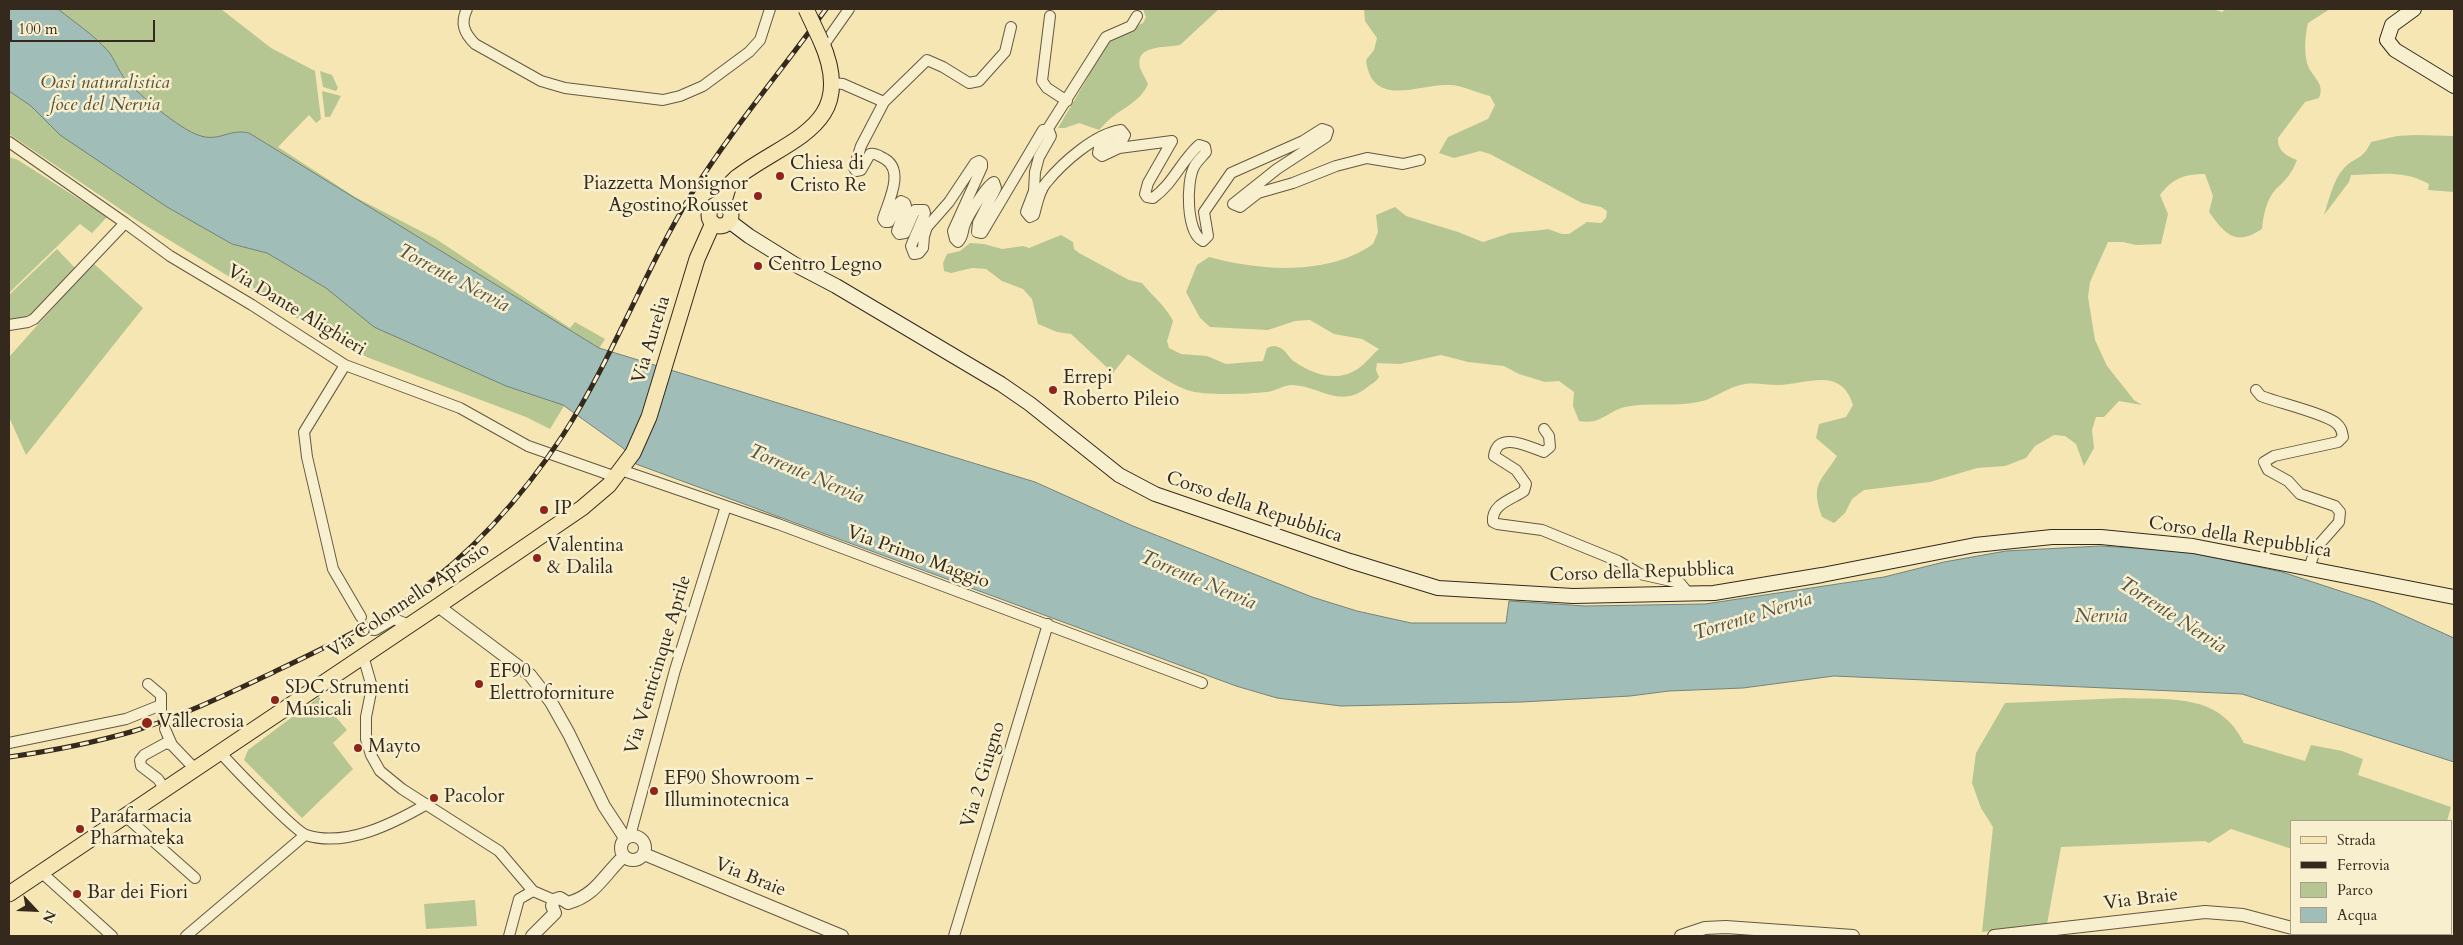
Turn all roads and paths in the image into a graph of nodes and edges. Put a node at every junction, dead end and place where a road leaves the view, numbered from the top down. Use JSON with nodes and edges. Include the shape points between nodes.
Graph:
{"nodes":[{"id":1,"x":770,"y":9,"type":"edge"},
{"id":2,"x":806,"y":9,"type":"edge"},
{"id":3,"x":849,"y":9,"type":"edge"},
{"id":4,"x":2414,"y":9,"type":"edge"},
{"id":5,"x":465,"y":13,"type":"edge"},
{"id":6,"x":1050,"y":16,"type":"dead end"},
{"id":7,"x":1137,"y":16,"type":"dead end"},
{"id":8,"x":1011,"y":27,"type":"dead end"},
{"id":9,"x":822,"y":44,"type":"junction"},
{"id":10,"x":832,"y":83,"type":"junction"},
{"id":11,"x":2454,"y":86,"type":"edge"},
{"id":12,"x":1067,"y":101,"type":"junction"},
{"id":13,"x":884,"y":102,"type":"junction"},
{"id":14,"x":1047,"y":130,"type":"junction"},
{"id":15,"x":9,"y":142,"type":"edge"},
{"id":16,"x":1420,"y":160,"type":"dead end"},
{"id":17,"x":125,"y":222,"type":"junction"},
{"id":18,"x":722,"y":223,"type":"junction"},
{"id":19,"x":9,"y":325,"type":"edge"},
{"id":20,"x":345,"y":365,"type":"junction"},
{"id":21,"x":2256,"y":390,"type":"dead end"},
{"id":22,"x":1544,"y":429,"type":"dead end"},
{"id":23,"x":620,"y":471,"type":"junction"},
{"id":24,"x":726,"y":506,"type":"junction"},
{"id":25,"x":2309,"y":568,"type":"junction"},
{"id":26,"x":1689,"y":594,"type":"junction"},
{"id":27,"x":2454,"y":598,"type":"edge"},
{"id":28,"x":438,"y":606,"type":"junction"},
{"id":29,"x":361,"y":617,"type":"dead end"},
{"id":30,"x":1048,"y":624,"type":"junction"},
{"id":31,"x":410,"y":625,"type":"junction"},
{"id":32,"x":368,"y":629,"type":"dead end"},
{"id":33,"x":363,"y":656,"type":"junction"},
{"id":34,"x":1202,"y":683,"type":"dead end"},
{"id":35,"x":148,"y":684,"type":"dead end"},
{"id":36,"x":165,"y":729,"type":"tunnel mouth"},
{"id":37,"x":9,"y":743,"type":"edge"},
{"id":38,"x":172,"y":745,"type":"junction"},
{"id":39,"x":220,"y":752,"type":"junction"},
{"id":40,"x":195,"y":770,"type":"junction"},
{"id":41,"x":164,"y":788,"type":"junction"},
{"id":42,"x":426,"y":804,"type":"junction"},
{"id":43,"x":124,"y":816,"type":"junction"},
{"id":44,"x":305,"y":835,"type":"junction"},
{"id":45,"x":627,"y":837,"type":"junction"},
{"id":46,"x":644,"y":854,"type":"junction"},
{"id":47,"x":623,"y":857,"type":"junction"},
{"id":48,"x":41,"y":872,"type":"junction"},
{"id":49,"x":195,"y":878,"type":"dead end"},
{"id":50,"x":533,"y":891,"type":"junction"},
{"id":51,"x":9,"y":894,"type":"edge"},
{"id":52,"x":555,"y":906,"type":"junction"},
{"id":53,"x":2290,"y":927,"type":"edge"},
{"id":54,"x":112,"y":936,"type":"edge"},
{"id":55,"x":186,"y":936,"type":"edge"},
{"id":56,"x":509,"y":936,"type":"edge"},
{"id":57,"x":532,"y":936,"type":"edge"},
{"id":58,"x":842,"y":936,"type":"edge"},
{"id":59,"x":954,"y":936,"type":"edge"},
{"id":60,"x":1680,"y":936,"type":"edge"},
{"id":61,"x":1853,"y":936,"type":"edge"},
{"id":62,"x":1994,"y":936,"type":"edge"}],
"edges":[{"from":1,"to":5,"type":"street","via":[[760,40],[729,69],[680,96],[655,100],[582,92],[541,81],[475,44],[468,37]]},
{"from":2,"to":9,"type":"main road","bridge":true},
{"from":3,"to":9,"type":"street"},
{"from":4,"to":11,"type":"main road","via":[[2392,25],[2387,40],[2395,50]]},
{"from":6,"to":12,"type":"street","via":[[1042,82]]},
{"from":7,"to":12,"type":"street","via":[[1131,26],[1106,37]]},
{"from":8,"to":13,"type":"street","via":[[1005,52],[979,81],[969,83],[926,60]]},
{"from":9,"to":10,"type":"main road","via":[[831,67]]},
{"from":10,"to":13,"type":"street","via":[[843,84]]},
{"from":10,"to":18,"type":"main road","name":"Via Aurelia","via":[[826,107],[814,127],[729,185],[723,204],[710,210],[709,217]]},
{"from":12,"to":14,"type":"street"},
{"from":13,"to":14,"type":"street","via":[[861,146],[854,168],[860,170],[870,154],[875,154],[894,169],[894,184],[883,219],[890,222],[898,204],[901,201],[905,203],[899,234],[905,233],[915,210],[924,210],[911,246],[914,254],[923,248],[928,228],[979,160],[982,167],[953,231],[958,242],[963,237],[968,218],[994,182],[996,188],[978,223],[977,232],[982,233],[1040,132]]},
{"from":14,"to":16,"type":"street","via":[[1051,138],[1037,165],[1034,191],[1026,212],[1028,217],[1034,215],[1046,183],[1082,148],[1105,134],[1121,130],[1125,133],[1124,138],[1099,148],[1100,155],[1119,148],[1172,141],[1148,183],[1145,192],[1149,198],[1164,190],[1189,155],[1200,145],[1205,147],[1206,152],[1193,169],[1190,186],[1191,226],[1193,233],[1203,241],[1208,236],[1204,212],[1230,172],[1303,141],[1322,129],[1328,132],[1326,137],[1277,169],[1233,204],[1240,207],[1266,190],[1367,158],[1403,164]]},
{"from":15,"to":17,"type":"street","name":"Via Dante Alighieri"},
{"from":17,"to":19,"type":"street","via":[[34,319]]},
{"from":17,"to":20,"type":"street","name":"Via Dante Alighieri","via":[[170,256]]},
{"from":18,"to":23,"type":"main road","name":"Via Aurelia","via":[[697,259],[642,436]]},
{"from":18,"to":26,"type":"main road","name":"Corso della Repubblica","via":[[968,364],[1030,404],[1119,475],[1155,494],[1438,588],[1573,596]]},
{"from":20,"to":23,"type":"street","name":"Via Dante Alighieri","via":[[460,408],[528,446]]},
{"from":20,"to":29,"type":"street","via":[[304,432],[333,568]]},
{"from":21,"to":25,"type":"street","via":[[2261,396],[2336,423],[2342,430],[2343,437],[2338,442],[2274,456],[2264,462],[2268,470],[2288,481],[2300,494],[2335,506],[2340,512],[2339,522],[2316,548]]},
{"from":22,"to":26,"type":"street","via":[[1549,436],[1550,447],[1544,452],[1513,442],[1500,444],[1495,449],[1494,456],[1516,470],[1526,484],[1524,491],[1506,500],[1496,510],[1493,522],[1542,530],[1640,574],[1680,583]]},
{"from":23,"to":24,"type":"street","name":"Via Primo Maggio"},
{"from":23,"to":28,"type":"main road","name":"Via Colonnello Aprosio","via":[[582,508]]},
{"from":24,"to":30,"type":"street","name":"Via Primo Maggio"},
{"from":24,"to":45,"type":"street","name":"Via Venticinque Aprile","via":[[674,670]]},
{"from":25,"to":26,"type":"main road","name":"Corso della Repubblica","via":[[2193,546],[2101,537],[2052,537],[1975,546],[1722,592]]},
{"from":25,"to":27,"type":"main road","name":"Corso della Repubblica"},
{"from":28,"to":31,"type":"main road","name":"Via Colonnello Aprosio"},
{"from":28,"to":45,"type":"street","via":[[530,675],[551,702],[604,806]]},
{"from":30,"to":34,"type":"street","name":"Via Primo Maggio"},
{"from":30,"to":59,"type":"street","name":"Via 2 Giugno"},
{"from":31,"to":32,"type":"street","via":[[394,619],[375,630]]},
{"from":31,"to":33,"type":"main road","name":"Via Colonnello Aprosio"},
{"from":33,"to":39,"type":"main road","name":"Via Colonnello Aprosio"},
{"from":33,"to":42,"type":"street","via":[[371,678],[366,717],[366,739],[371,755],[380,771]]},
{"from":35,"to":37,"type":"street","via":[[161,695],[161,708],[126,719]]},
{"from":36,"to":38,"type":"street"},
{"from":38,"to":40,"type":"street"},
{"from":38,"to":41,"type":"street","via":[[166,743],[140,760],[141,766]]},
{"from":39,"to":40,"type":"main road","name":"Via Colonnello Aprosio"},
{"from":39,"to":44,"type":"street"},
{"from":40,"to":41,"type":"main road","name":"Via Colonnello Aprosio"},
{"from":41,"to":43,"type":"main road","name":"Via Colonnello Aprosio"},
{"from":42,"to":44,"type":"street","via":[[396,822],[362,832],[326,838]]},
{"from":42,"to":50,"type":"street","via":[[499,851]]},
{"from":43,"to":48,"type":"main road","name":"Via Colonnello Aprosio"},
{"from":43,"to":49,"type":"street"},
{"from":44,"to":55,"type":"street"},
{"from":45,"to":46,"type":"street","via":[[637,836],[643,840]]},
{"from":45,"to":47,"type":"street","via":[[620,850]]},
{"from":46,"to":47,"type":"street","via":[[634,861]]},
{"from":46,"to":58,"type":"street","name":"Via Braie"},
{"from":47,"to":52,"type":"street","via":[[593,892],[568,903],[563,898]]},
{"from":48,"to":51,"type":"main road","name":"Via Colonnello Aprosio"},
{"from":48,"to":54,"type":"street"},
{"from":50,"to":52,"type":"street"},
{"from":50,"to":56,"type":"street","via":[[519,899]]},
{"from":52,"to":57,"type":"street"},
{"from":53,"to":62,"type":"street","name":"Via Braie","via":[[2243,915],[2205,912]]},
{"from":60,"to":61,"type":"street","via":[[1706,928],[1726,927]]}]}
